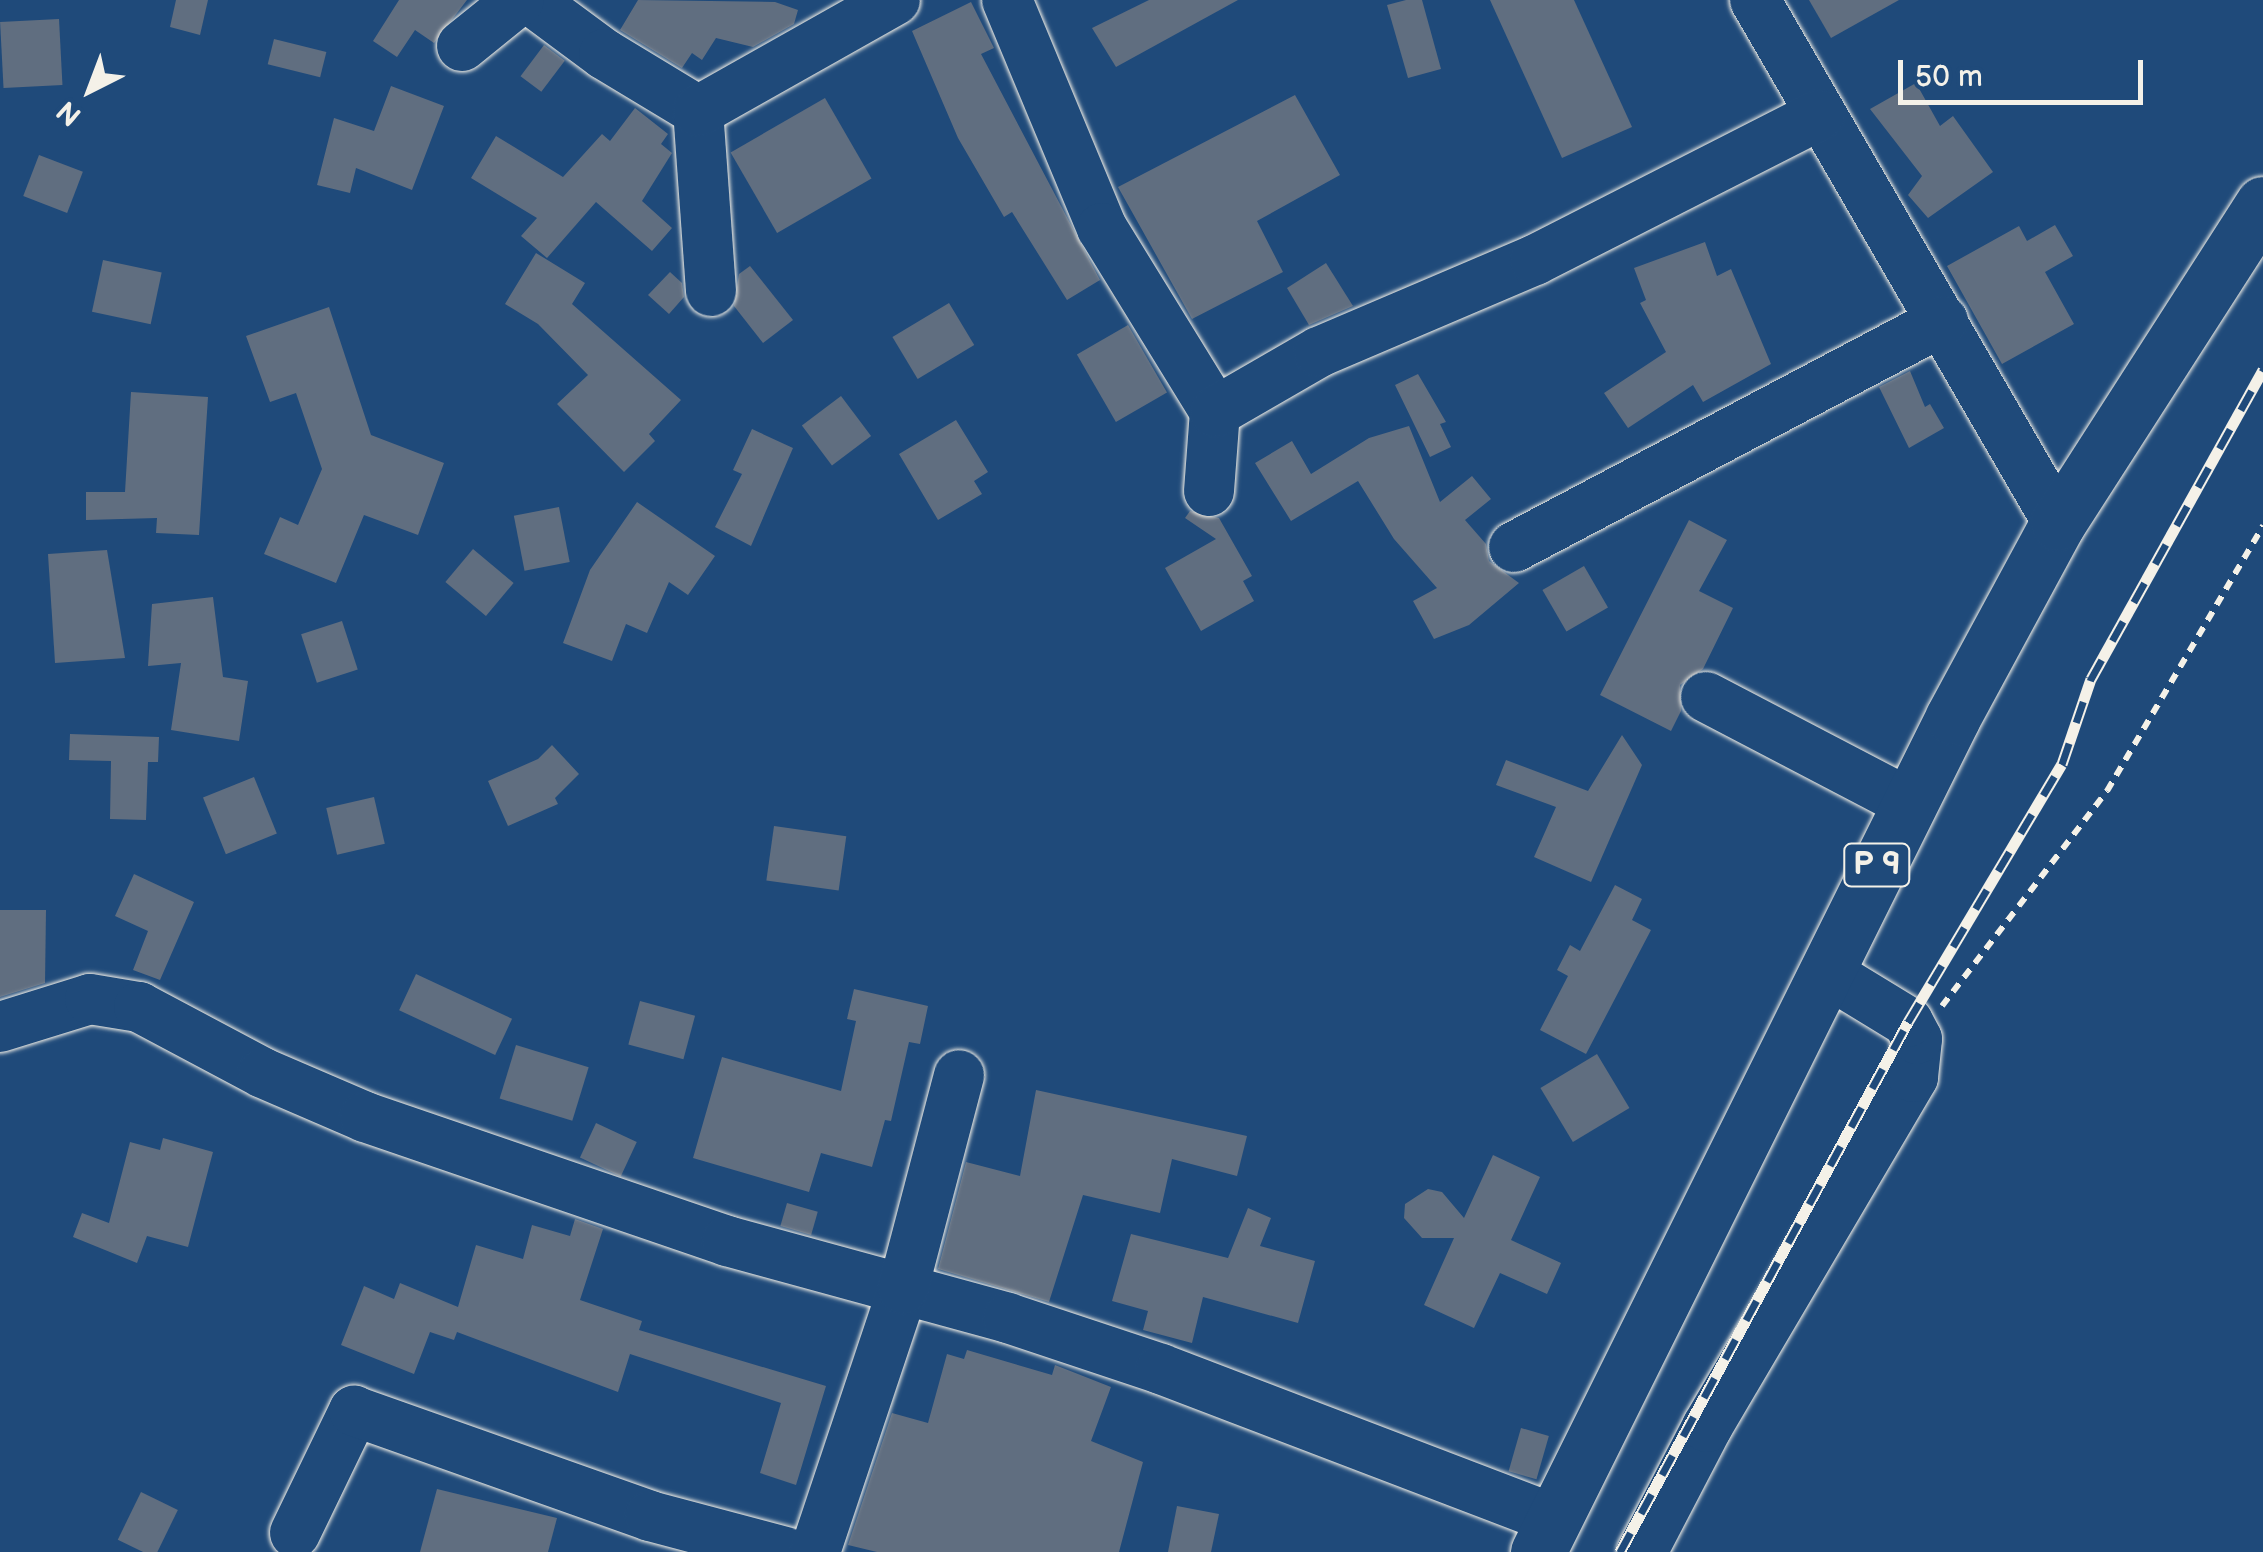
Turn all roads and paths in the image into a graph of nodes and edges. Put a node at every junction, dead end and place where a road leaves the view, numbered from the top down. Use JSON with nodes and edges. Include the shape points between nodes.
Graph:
{"nodes":[{"id":1,"x":519,"y":0,"type":"edge"},
{"id":2,"x":531,"y":0,"type":"edge"},
{"id":3,"x":895,"y":0,"type":"edge"},
{"id":4,"x":1007,"y":0,"type":"edge"},
{"id":5,"x":1755,"y":0,"type":"edge"},
{"id":6,"x":462,"y":46,"type":"dead end"},
{"id":7,"x":698,"y":111,"type":"junction"},
{"id":8,"x":1820,"y":115,"type":"junction"},
{"id":9,"x":2263,"y":204,"type":"edge"},
{"id":10,"x":711,"y":290,"type":"dead end"},
{"id":11,"x":1943,"y":321,"type":"junction"},
{"id":12,"x":1215,"y":412,"type":"junction"},
{"id":13,"x":1209,"y":492,"type":"dead end"},
{"id":14,"x":2058,"y":524,"type":"junction"},
{"id":15,"x":2263,"y":526,"type":"edge"},
{"id":16,"x":1514,"y":547,"type":"dead end"},
{"id":17,"x":1706,"y":697,"type":"dead end"},
{"id":18,"x":1909,"y":803,"type":"junction"},
{"id":19,"x":1826,"y":972,"type":"junction"},
{"id":20,"x":0,"y":1026,"type":"edge"},
{"id":21,"x":1917,"y":1038,"type":"junction"},
{"id":22,"x":959,"y":1075,"type":"dead end"},
{"id":23,"x":903,"y":1289,"type":"junction"},
{"id":24,"x":294,"y":1533,"type":"dead end"},
{"id":25,"x":1545,"y":1536,"type":"edge"},
{"id":26,"x":785,"y":1552,"type":"edge"},
{"id":27,"x":815,"y":1552,"type":"edge"},
{"id":28,"x":1642,"y":1552,"type":"edge"}],
"edges":[{"from":1,"to":6,"type":"street"},
{"from":2,"to":7,"type":"street"},
{"from":3,"to":7,"type":"street"},
{"from":4,"to":12,"type":"street","via":[[1102,228]]},
{"from":5,"to":8,"type":"street"},
{"from":7,"to":10,"type":"street"},
{"from":8,"to":11,"type":"street"},
{"from":8,"to":12,"type":"street","via":[[1535,260],[1319,352]]},
{"from":9,"to":14,"type":"main road","number":"P 9"},
{"from":11,"to":14,"type":"street"},
{"from":11,"to":16,"type":"street"},
{"from":12,"to":13,"type":"street"},
{"from":14,"to":18,"type":"main road","number":"P 9"},
{"from":15,"to":21,"type":"path","via":[[2107,792]]},
{"from":17,"to":18,"type":"street"},
{"from":18,"to":19,"type":"main road","number":"P 9"},
{"from":19,"to":21,"type":"street","via":[[1871,994],[1908,1022]]},
{"from":19,"to":25,"type":"main road","number":"P 9"},
{"from":20,"to":23,"type":"street","via":[[90,998],[138,1007],[365,1117],[727,1241]]},
{"from":21,"to":28,"type":"street","via":[[1913,1076],[1897,1108],[1708,1427]]},
{"from":22,"to":23,"type":"street"},
{"from":23,"to":25,"type":"street","via":[[1161,1369]]},
{"from":23,"to":27,"type":"street"},
{"from":24,"to":26,"type":"street","via":[[354,1411],[650,1516]]}]}
